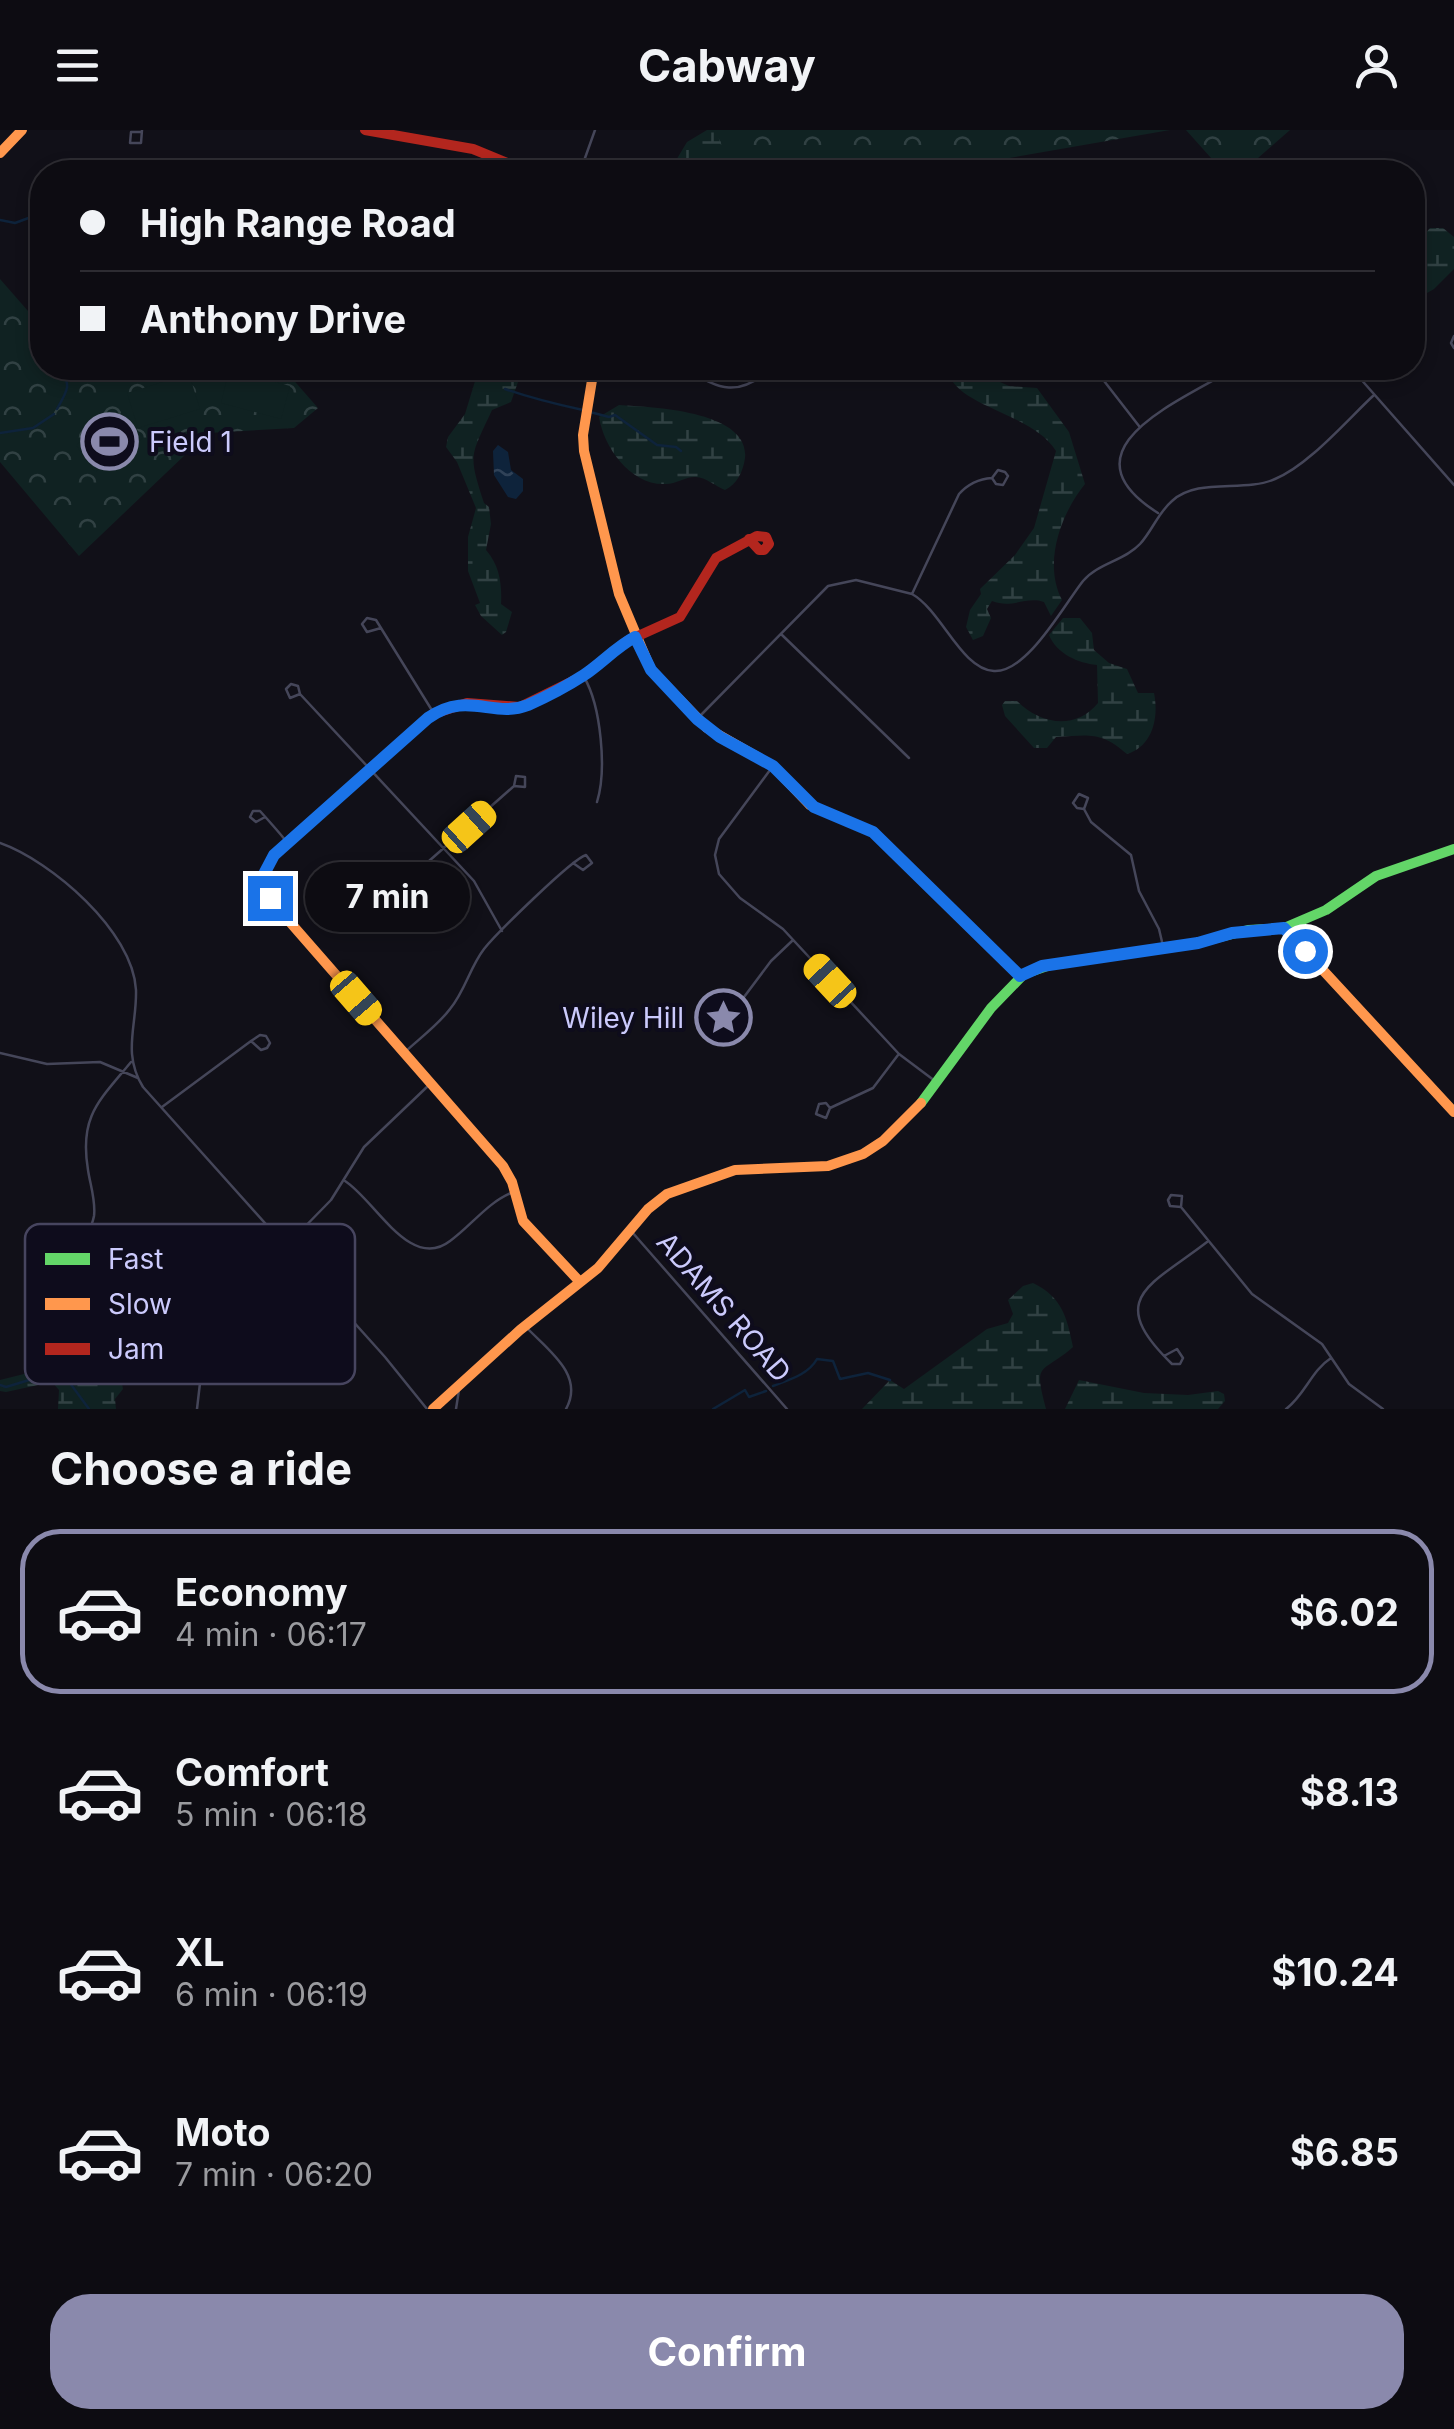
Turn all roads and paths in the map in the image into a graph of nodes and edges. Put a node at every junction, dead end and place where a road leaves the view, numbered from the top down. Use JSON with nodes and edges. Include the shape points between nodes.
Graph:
{"nodes":[{"id":1,"x":22,"y":130,"type":"edge"},
{"id":2,"x":364,"y":130,"type":"edge"},
{"id":3,"x":595,"y":130,"type":"edge"},
{"id":4,"x":0,"y":153,"type":"edge"},
{"id":5,"x":498,"y":160,"type":"edge"},
{"id":6,"x":584,"y":160,"type":"edge"},
{"id":7,"x":1454,"y":336,"type":"edge"},
{"id":8,"x":1454,"y":348,"type":"edge"},
{"id":9,"x":592,"y":380,"type":"edge"},
{"id":10,"x":704,"y":380,"type":"edge"},
{"id":11,"x":756,"y":380,"type":"edge"},
{"id":12,"x":1104,"y":380,"type":"edge"},
{"id":13,"x":1215,"y":380,"type":"edge"},
{"id":14,"x":1361,"y":380,"type":"edge"},
{"id":15,"x":1374,"y":395,"type":"junction"},
{"id":16,"x":1140,"y":426,"type":"junction"},
{"id":17,"x":992,"y":478,"type":"dead end"},
{"id":18,"x":1454,"y":485,"type":"edge"},
{"id":19,"x":1160,"y":514,"type":"junction"},
{"id":20,"x":749,"y":539,"type":"dead end"},
{"id":21,"x":912,"y":594,"type":"junction"},
{"id":22,"x":381,"y":628,"type":"dead end"},
{"id":23,"x":780,"y":633,"type":"junction"},
{"id":24,"x":635,"y":637,"type":"junction"},
{"id":25,"x":583,"y":676,"type":"junction"},
{"id":26,"x":300,"y":694,"type":"dead end"},
{"id":27,"x":434,"y":714,"type":"junction"},
{"id":28,"x":697,"y":719,"type":"junction"},
{"id":29,"x":909,"y":758,"type":"dead end"},
{"id":30,"x":773,"y":766,"type":"junction"},
{"id":31,"x":370,"y":769,"type":"junction"},
{"id":32,"x":514,"y":786,"type":"dead end"},
{"id":33,"x":597,"y":802,"type":"dead end"},
{"id":34,"x":1084,"y":809,"type":"dead end"},
{"id":35,"x":265,"y":816,"type":"dead end"},
{"id":36,"x":0,"y":842,"type":"edge"},
{"id":37,"x":288,"y":842,"type":"junction"},
{"id":38,"x":444,"y":849,"type":"junction"},
{"id":39,"x":1454,"y":849,"type":"edge"},
{"id":40,"x":572,"y":863,"type":"dead end"},
{"id":41,"x":386,"y":899,"type":"dead end"},
{"id":42,"x":1284,"y":928,"type":"junction"},
{"id":43,"x":502,"y":931,"type":"junction"},
{"id":44,"x":792,"y":940,"type":"junction"},
{"id":45,"x":1164,"y":947,"type":"junction"},
{"id":46,"x":1020,"y":976,"type":"junction"},
{"id":47,"x":720,"y":1029,"type":"dead end"},
{"id":48,"x":251,"y":1041,"type":"dead end"},
{"id":49,"x":0,"y":1053,"type":"edge"},
{"id":50,"x":404,"y":1053,"type":"junction"},
{"id":51,"x":898,"y":1054,"type":"junction"},
{"id":52,"x":132,"y":1060,"type":"junction"},
{"id":53,"x":124,"y":1070,"type":"junction"},
{"id":54,"x":138,"y":1078,"type":"junction"},
{"id":55,"x":936,"y":1082,"type":"junction"},
{"id":56,"x":431,"y":1084,"type":"junction"},
{"id":57,"x":161,"y":1108,"type":"junction"},
{"id":58,"x":830,"y":1108,"type":"dead end"},
{"id":59,"x":1454,"y":1112,"type":"edge"},
{"id":60,"x":344,"y":1180,"type":"junction"},
{"id":61,"x":514,"y":1192,"type":"junction"},
{"id":62,"x":1181,"y":1207,"type":"dead end"},
{"id":63,"x":90,"y":1224,"type":"edge"},
{"id":64,"x":264,"y":1224,"type":"edge"},
{"id":65,"x":308,"y":1224,"type":"edge"},
{"id":66,"x":630,"y":1231,"type":"junction"},
{"id":67,"x":1208,"y":1241,"type":"junction"},
{"id":68,"x":580,"y":1283,"type":"junction"},
{"id":69,"x":355,"y":1324,"type":"edge"},
{"id":70,"x":526,"y":1326,"type":"junction"},
{"id":71,"x":1164,"y":1356,"type":"dead end"},
{"id":72,"x":1332,"y":1357,"type":"junction"},
{"id":73,"x":200,"y":1384,"type":"edge"},
{"id":74,"x":458,"y":1389,"type":"junction"},
{"id":75,"x":197,"y":1409,"type":"edge"},
{"id":76,"x":430,"y":1409,"type":"edge"},
{"id":77,"x":456,"y":1409,"type":"edge"},
{"id":78,"x":566,"y":1409,"type":"edge"},
{"id":79,"x":787,"y":1409,"type":"edge"},
{"id":80,"x":1286,"y":1409,"type":"edge"},
{"id":81,"x":1384,"y":1409,"type":"edge"}],
"edges":[{"from":1,"to":4,"type":"street"},
{"from":2,"to":5,"type":"street"},
{"from":3,"to":6,"type":"street"},
{"from":7,"to":8,"type":"street"},
{"from":9,"to":24,"type":"street","via":[[584,451]]},
{"from":10,"to":11,"type":"street","via":[[728,388]]},
{"from":12,"to":16,"type":"street"},
{"from":13,"to":16,"type":"street"},
{"from":14,"to":15,"type":"street"},
{"from":15,"to":18,"type":"street"},
{"from":15,"to":19,"type":"street","via":[[1279,478],[1187,492]]},
{"from":16,"to":19,"type":"street","via":[[1121,449],[1120,473],[1132,494]]},
{"from":17,"to":21,"type":"street","via":[[959,494]]},
{"from":19,"to":21,"type":"street","via":[[1136,548],[1084,579],[1032,647],[1005,670],[974,664],[933,609]]},
{"from":20,"to":24,"type":"street","via":[[716,558],[684,614]]},
{"from":21,"to":23,"type":"street","via":[[840,582],[822,590]]},
{"from":22,"to":27,"type":"street"},
{"from":23,"to":28,"type":"street"},
{"from":23,"to":29,"type":"street"},
{"from":24,"to":25,"type":"street"},
{"from":24,"to":28,"type":"street","via":[[651,670]]},
{"from":25,"to":27,"type":"street","via":[[520,707],[468,703]]},
{"from":25,"to":33,"type":"street","via":[[597,710]]},
{"from":26,"to":31,"type":"street"},
{"from":27,"to":31,"type":"street"},
{"from":28,"to":30,"type":"street"},
{"from":30,"to":44,"type":"street","via":[[719,839],[715,859],[738,896]]},
{"from":30,"to":46,"type":"street","via":[[814,807],[873,832]]},
{"from":31,"to":37,"type":"street"},
{"from":31,"to":38,"type":"street"},
{"from":32,"to":38,"type":"street"},
{"from":34,"to":45,"type":"street","via":[[1131,856],[1138,891]]},
{"from":35,"to":37,"type":"street"},
{"from":36,"to":52,"type":"street","via":[[36,860],[112,932],[135,979]]},
{"from":37,"to":50,"type":"street","via":[[266,866],[270,898]]},
{"from":38,"to":41,"type":"street"},
{"from":38,"to":43,"type":"street","via":[[480,888]]},
{"from":39,"to":42,"type":"street","via":[[1376,876]]},
{"from":40,"to":43,"type":"street"},
{"from":42,"to":45,"type":"street"},
{"from":42,"to":59,"type":"street"},
{"from":43,"to":50,"type":"street","via":[[481,953],[454,1006]]},
{"from":44,"to":47,"type":"street"},
{"from":44,"to":51,"type":"street"},
{"from":45,"to":46,"type":"street","via":[[1042,966]]},
{"from":46,"to":55,"type":"street"},
{"from":48,"to":57,"type":"street"},
{"from":49,"to":53,"type":"street"},
{"from":50,"to":56,"type":"street"},
{"from":51,"to":55,"type":"street"},
{"from":51,"to":58,"type":"street","via":[[872,1088]]},
{"from":52,"to":53,"type":"street"},
{"from":52,"to":54,"type":"street"},
{"from":53,"to":54,"type":"street"},
{"from":53,"to":63,"type":"street","via":[[98,1099],[86,1127]]},
{"from":54,"to":57,"type":"street"},
{"from":55,"to":66,"type":"street","via":[[907,1119],[862,1154],[820,1167],[712,1176],[660,1199]]},
{"from":56,"to":60,"type":"street","via":[[364,1147]]},
{"from":56,"to":61,"type":"street","via":[[502,1166]]},
{"from":57,"to":64,"type":"street"},
{"from":60,"to":61,"type":"street","via":[[410,1243],[429,1250]]},
{"from":60,"to":65,"type":"street"},
{"from":61,"to":68,"type":"street","via":[[523,1221]]},
{"from":62,"to":67,"type":"street"},
{"from":66,"to":68,"type":"street"},
{"from":66,"to":79,"type":"street","name":"ADAMS ROAD"},
{"from":67,"to":71,"type":"street","via":[[1139,1300],[1139,1325]]},
{"from":67,"to":72,"type":"street","via":[[1252,1294]]},
{"from":68,"to":70,"type":"street"},
{"from":69,"to":76,"type":"street"},
{"from":70,"to":74,"type":"street"},
{"from":70,"to":78,"type":"street","via":[[569,1374],[573,1390]]},
{"from":72,"to":80,"type":"street"},
{"from":72,"to":81,"type":"street","via":[[1349,1384]]},
{"from":73,"to":75,"type":"street"},
{"from":74,"to":76,"type":"street"},
{"from":74,"to":77,"type":"street"}]}
